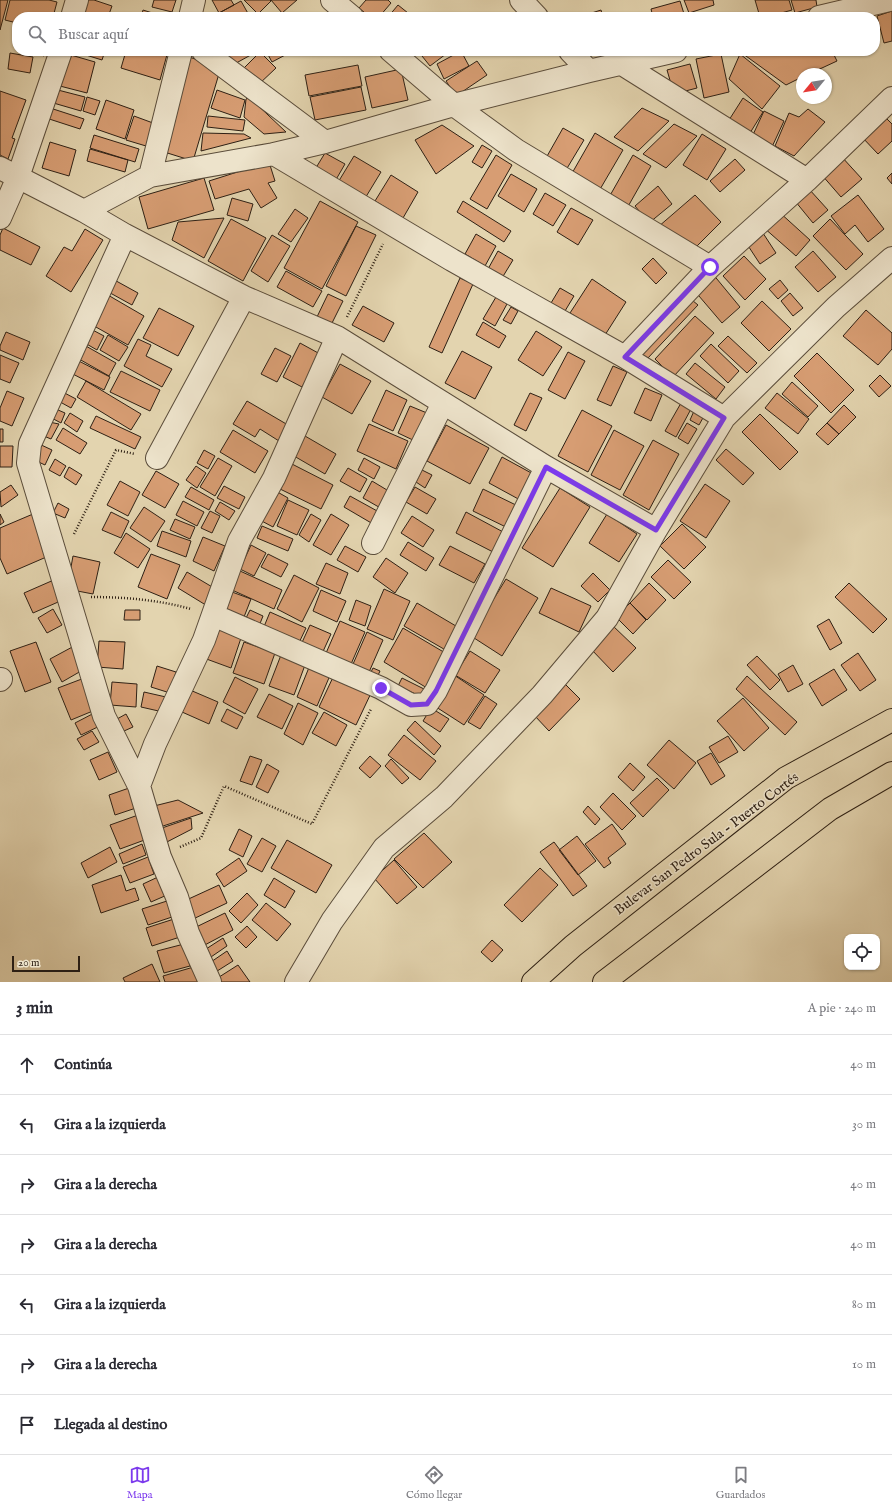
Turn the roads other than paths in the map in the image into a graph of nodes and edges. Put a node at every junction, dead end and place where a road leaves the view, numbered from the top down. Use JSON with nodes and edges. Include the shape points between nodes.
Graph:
{"nodes":[{"id":1,"x":77,"y":0,"type":"edge"},
{"id":2,"x":194,"y":0,"type":"edge"},
{"id":3,"x":332,"y":0,"type":"edge"},
{"id":4,"x":521,"y":0,"type":"edge"},
{"id":5,"x":890,"y":0,"type":"edge"},
{"id":6,"x":73,"y":12,"type":"edge"},
{"id":7,"x":191,"y":12,"type":"edge"},
{"id":8,"x":346,"y":12,"type":"edge"},
{"id":9,"x":532,"y":12,"type":"edge"},
{"id":10,"x":840,"y":12,"type":"edge"},
{"id":11,"x":59,"y":56,"type":"edge"},
{"id":12,"x":180,"y":56,"type":"edge"},
{"id":13,"x":210,"y":56,"type":"edge"},
{"id":14,"x":397,"y":56,"type":"edge"},
{"id":15,"x":575,"y":56,"type":"edge"},
{"id":16,"x":655,"y":56,"type":"edge"},
{"id":17,"x":622,"y":64,"type":"junction"},
{"id":18,"x":589,"y":71,"type":"junction"},
{"id":19,"x":892,"y":98,"type":"edge"},
{"id":20,"x":454,"y":105,"type":"junction"},
{"id":21,"x":325,"y":142,"type":"junction"},
{"id":22,"x":274,"y":154,"type":"junction"},
{"id":23,"x":9,"y":173,"type":"edge"},
{"id":24,"x":150,"y":176,"type":"junction"},
{"id":25,"x":807,"y":180,"type":"junction"},
{"id":26,"x":84,"y":211,"type":"junction"},
{"id":27,"x":0,"y":218,"type":"edge"},
{"id":28,"x":125,"y":236,"type":"junction"},
{"id":29,"x":892,"y":258,"type":"edge"},
{"id":30,"x":710,"y":267,"type":"junction"},
{"id":31,"x":244,"y":297,"type":"junction"},
{"id":32,"x":336,"y":337,"type":"junction"},
{"id":33,"x":625,"y":357,"type":"junction"},
{"id":34,"x":443,"y":403,"type":"junction"},
{"id":35,"x":724,"y":418,"type":"junction"},
{"id":36,"x":157,"y":458,"type":"road end"},
{"id":37,"x":546,"y":467,"type":"junction"},
{"id":38,"x":656,"y":530,"type":"junction"},
{"id":39,"x":374,"y":543,"type":"dead end"},
{"id":40,"x":213,"y":615,"type":"junction"},
{"id":41,"x":892,"y":720,"type":"edge"},
{"id":42,"x":892,"y":773,"type":"edge"},
{"id":43,"x":139,"y":786,"type":"junction"},
{"id":44,"x":210,"y":982,"type":"edge"},
{"id":45,"x":296,"y":982,"type":"edge"},
{"id":46,"x":533,"y":982,"type":"edge"},
{"id":47,"x":604,"y":982,"type":"edge"}],
"edges":[{"from":1,"to":6,"type":"street"},
{"from":2,"to":7,"type":"street"},
{"from":3,"to":8,"type":"street"},
{"from":4,"to":9,"type":"street"},
{"from":5,"to":10,"type":"street"},
{"from":11,"to":23,"type":"street"},
{"from":12,"to":24,"type":"street"},
{"from":13,"to":21,"type":"street"},
{"from":14,"to":20,"type":"street"},
{"from":15,"to":18,"type":"street"},
{"from":16,"to":17,"type":"street"},
{"from":17,"to":18,"type":"street"},
{"from":17,"to":25,"type":"street"},
{"from":18,"to":20,"type":"street"},
{"from":19,"to":25,"type":"street"},
{"from":20,"to":21,"type":"street"},
{"from":20,"to":30,"type":"street","via":[[516,150]]},
{"from":21,"to":22,"type":"street"},
{"from":22,"to":24,"type":"street"},
{"from":22,"to":33,"type":"street","via":[[452,260]]},
{"from":23,"to":26,"type":"street"},
{"from":23,"to":27,"type":"street"},
{"from":24,"to":26,"type":"street"},
{"from":25,"to":30,"type":"street"},
{"from":26,"to":28,"type":"street"},
{"from":28,"to":31,"type":"street"},
{"from":28,"to":43,"type":"street","via":[[30,444],[28,463],[104,716]]},
{"from":29,"to":35,"type":"street","via":[[836,307]]},
{"from":30,"to":33,"type":"street"},
{"from":31,"to":32,"type":"street"},
{"from":31,"to":36,"type":"street"},
{"from":32,"to":34,"type":"street"},
{"from":32,"to":40,"type":"street","via":[[274,478],[239,541]]},
{"from":33,"to":35,"type":"street"},
{"from":34,"to":37,"type":"street"},
{"from":34,"to":39,"type":"street"},
{"from":35,"to":38,"type":"street"},
{"from":37,"to":38,"type":"street"},
{"from":37,"to":40,"type":"street","via":[[436,691],[427,704],[411,705],[381,688]]},
{"from":38,"to":45,"type":"street","via":[[607,618],[542,695],[449,791],[384,848],[332,921]]},
{"from":40,"to":43,"type":"street"},
{"from":41,"to":46,"type":"highway","name":"Bulevar San Pedro Sula - Puerto Cortés","via":[[786,778],[573,946]]},
{"from":42,"to":47,"type":"highway","via":[[830,809]]},
{"from":43,"to":44,"type":"street","via":[[160,857],[177,897],[188,933]]}]}
